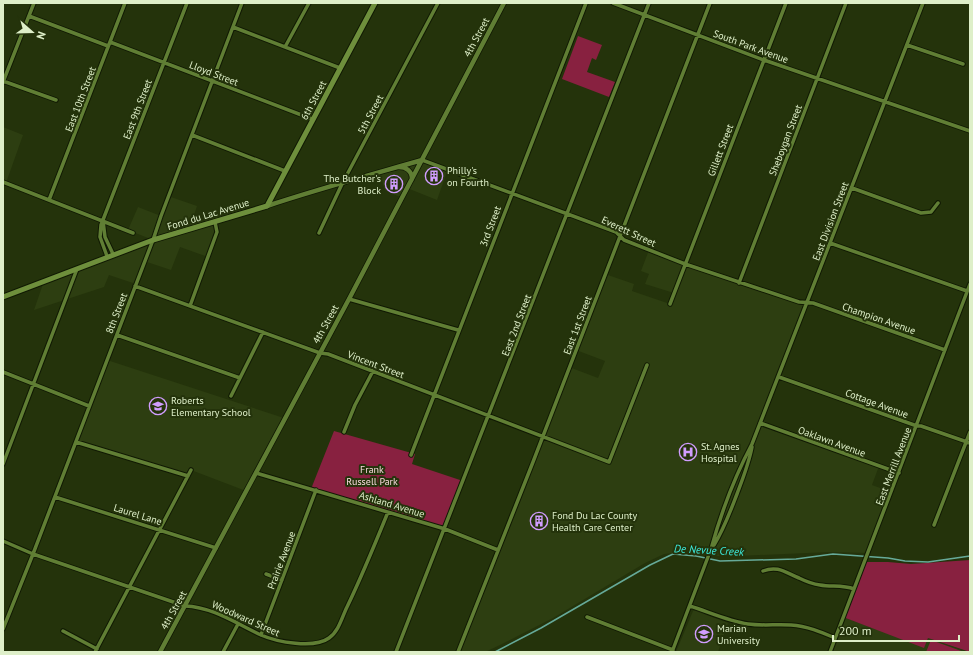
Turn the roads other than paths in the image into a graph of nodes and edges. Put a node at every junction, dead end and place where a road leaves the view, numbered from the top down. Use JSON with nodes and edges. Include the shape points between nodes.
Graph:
{"nodes":[{"id":1,"x":34,"y":3,"type":"edge"},
{"id":2,"x":125,"y":3,"type":"edge"},
{"id":3,"x":187,"y":3,"type":"edge"},
{"id":4,"x":242,"y":3,"type":"edge"},
{"id":5,"x":309,"y":3,"type":"edge"},
{"id":6,"x":374,"y":3,"type":"edge"},
{"id":7,"x":438,"y":3,"type":"edge"},
{"id":8,"x":504,"y":3,"type":"edge"},
{"id":9,"x":586,"y":3,"type":"edge"},
{"id":10,"x":613,"y":3,"type":"edge"},
{"id":11,"x":650,"y":3,"type":"edge"},
{"id":12,"x":710,"y":3,"type":"edge"},
{"id":13,"x":786,"y":3,"type":"edge"},
{"id":14,"x":846,"y":3,"type":"edge"},
{"id":15,"x":923,"y":3,"type":"edge"},
{"id":16,"x":645,"y":15,"type":"junction"},
{"id":17,"x":29,"y":16,"type":"junction"},
{"id":18,"x":233,"y":27,"type":"junction"},
{"id":19,"x":697,"y":35,"type":"junction"},
{"id":20,"x":109,"y":44,"type":"junction"},
{"id":21,"x":907,"y":45,"type":"junction"},
{"id":22,"x":285,"y":47,"type":"junction"},
{"id":23,"x":764,"y":60,"type":"junction"},
{"id":24,"x":164,"y":63,"type":"junction"},
{"id":25,"x":963,"y":64,"type":"dead end"},
{"id":26,"x":340,"y":68,"type":"junction"},
{"id":27,"x":817,"y":78,"type":"junction"},
{"id":28,"x":3,"y":81,"type":"edge"},
{"id":29,"x":212,"y":81,"type":"junction"},
{"id":30,"x":56,"y":100,"type":"dead end"},
{"id":31,"x":885,"y":101,"type":"junction"},
{"id":32,"x":312,"y":119,"type":"junction"},
{"id":33,"x":970,"y":131,"type":"edge"},
{"id":34,"x":192,"y":135,"type":"junction"},
{"id":35,"x":422,"y":160,"type":"junction"},
{"id":36,"x":397,"y":167,"type":"junction"},
{"id":37,"x":285,"y":171,"type":"junction"},
{"id":38,"x":412,"y":179,"type":"junction"},
{"id":39,"x":3,"y":182,"type":"edge"},
{"id":40,"x":342,"y":184,"type":"junction"},
{"id":41,"x":852,"y":188,"type":"junction"},
{"id":42,"x":512,"y":193,"type":"junction"},
{"id":43,"x":49,"y":200,"type":"junction"},
{"id":44,"x":938,"y":203,"type":"dead end"},
{"id":45,"x":267,"y":206,"type":"junction"},
{"id":46,"x":567,"y":214,"type":"junction"},
{"id":47,"x":103,"y":221,"type":"junction"},
{"id":48,"x":215,"y":222,"type":"junction"},
{"id":49,"x":133,"y":233,"type":"dead end"},
{"id":50,"x":319,"y":233,"type":"dead end"},
{"id":51,"x":620,"y":236,"type":"junction"},
{"id":52,"x":153,"y":240,"type":"junction"},
{"id":53,"x":830,"y":243,"type":"junction"},
{"id":54,"x":113,"y":254,"type":"junction"},
{"id":55,"x":107,"y":256,"type":"junction"},
{"id":56,"x":685,"y":264,"type":"junction"},
{"id":57,"x":77,"y":268,"type":"junction"},
{"id":58,"x":739,"y":283,"type":"junction"},
{"id":59,"x":970,"y":284,"type":"edge"},
{"id":60,"x":135,"y":286,"type":"junction"},
{"id":61,"x":967,"y":292,"type":"junction"},
{"id":62,"x":3,"y":297,"type":"edge"},
{"id":63,"x":349,"y":299,"type":"junction"},
{"id":64,"x":807,"y":303,"type":"junction"},
{"id":65,"x":670,"y":304,"type":"dead end"},
{"id":66,"x":190,"y":306,"type":"junction"},
{"id":67,"x":458,"y":330,"type":"junction"},
{"id":68,"x":263,"y":332,"type":"junction"},
{"id":69,"x":117,"y":335,"type":"junction"},
{"id":70,"x":945,"y":350,"type":"junction"},
{"id":71,"x":320,"y":353,"type":"junction"},
{"id":72,"x":647,"y":365,"type":"dead end"},
{"id":73,"x":3,"y":372,"type":"edge"},
{"id":74,"x":373,"y":372,"type":"junction"},
{"id":75,"x":779,"y":377,"type":"junction"},
{"id":76,"x":240,"y":378,"type":"junction"},
{"id":77,"x":34,"y":383,"type":"junction"},
{"id":78,"x":434,"y":395,"type":"junction"},
{"id":79,"x":231,"y":396,"type":"dead end"},
{"id":80,"x":90,"y":406,"type":"junction"},
{"id":81,"x":488,"y":415,"type":"junction"},
{"id":82,"x":760,"y":423,"type":"junction"},
{"id":83,"x":917,"y":426,"type":"junction"},
{"id":84,"x":344,"y":432,"type":"dead end"},
{"id":85,"x":970,"y":432,"type":"edge"},
{"id":86,"x":542,"y":437,"type":"junction"},
{"id":87,"x":76,"y":442,"type":"junction"},
{"id":88,"x":968,"y":443,"type":"edge"},
{"id":89,"x":752,"y":444,"type":"junction"},
{"id":90,"x":410,"y":455,"type":"dead end"},
{"id":91,"x":3,"y":464,"type":"edge"},
{"id":92,"x":190,"y":470,"type":"dead end"},
{"id":93,"x":256,"y":473,"type":"junction"},
{"id":94,"x":899,"y":473,"type":"junction"},
{"id":95,"x":188,"y":476,"type":"junction"},
{"id":96,"x":316,"y":490,"type":"junction"},
{"id":97,"x":55,"y":496,"type":"junction"},
{"id":98,"x":388,"y":512,"type":"junction"},
{"id":99,"x":934,"y":525,"type":"dead end"},
{"id":100,"x":445,"y":528,"type":"junction"},
{"id":101,"x":159,"y":529,"type":"junction"},
{"id":102,"x":3,"y":541,"type":"edge"},
{"id":103,"x":216,"y":548,"type":"junction"},
{"id":104,"x":712,"y":549,"type":"junction"},
{"id":105,"x":498,"y":550,"type":"junction"},
{"id":106,"x":33,"y":554,"type":"junction"},
{"id":107,"x":763,"y":571,"type":"dead end"},
{"id":108,"x":266,"y":574,"type":"dead end"},
{"id":109,"x":282,"y":580,"type":"junction"},
{"id":110,"x":130,"y":588,"type":"junction"},
{"id":111,"x":854,"y":589,"type":"junction"},
{"id":112,"x":185,"y":606,"type":"junction"},
{"id":113,"x":690,"y":606,"type":"junction"},
{"id":114,"x":587,"y":617,"type":"dead end"},
{"id":115,"x":238,"y":624,"type":"junction"},
{"id":116,"x":3,"y":629,"type":"edge"},
{"id":117,"x":63,"y":631,"type":"dead end"},
{"id":118,"x":261,"y":635,"type":"junction"},
{"id":119,"x":835,"y":638,"type":"junction"},
{"id":120,"x":96,"y":650,"type":"edge"},
{"id":121,"x":672,"y":651,"type":"edge"},
{"id":122,"x":160,"y":652,"type":"edge"},
{"id":123,"x":223,"y":652,"type":"edge"},
{"id":124,"x":396,"y":652,"type":"edge"},
{"id":125,"x":458,"y":652,"type":"edge"},
{"id":126,"x":830,"y":652,"type":"edge"}],
"edges":[{"from":1,"to":17,"type":"street"},
{"from":2,"to":20,"type":"street","name":"East 10th Street"},
{"from":3,"to":24,"type":"street","name":"East 9th Street"},
{"from":4,"to":18,"type":"street","name":"8th Street"},
{"from":5,"to":22,"type":"street"},
{"from":6,"to":26,"type":"main road","name":"6th Street"},
{"from":7,"to":40,"type":"street","name":"5th Street"},
{"from":8,"to":35,"type":"street","name":"4th Street"},
{"from":9,"to":42,"type":"street","name":"3rd Street"},
{"from":10,"to":16,"type":"street","name":"South Park Avenue"},
{"from":11,"to":16,"type":"street","name":"East 2nd Street"},
{"from":12,"to":19,"type":"street","name":"East 1st Street"},
{"from":13,"to":23,"type":"street","name":"Gillett Street"},
{"from":14,"to":27,"type":"street","name":"Sheboygan Street"},
{"from":15,"to":21,"type":"street","name":"East Division Street"},
{"from":16,"to":19,"type":"street","name":"South Park Avenue"},
{"from":16,"to":46,"type":"street","name":"East 2nd Street"},
{"from":17,"to":20,"type":"street","name":"Lloyd Street"},
{"from":17,"to":28,"type":"street"},
{"from":18,"to":22,"type":"street"},
{"from":18,"to":29,"type":"street","name":"8th Street"},
{"from":19,"to":23,"type":"street","name":"South Park Avenue"},
{"from":19,"to":51,"type":"street","name":"East 1st Street"},
{"from":20,"to":24,"type":"street","name":"Lloyd Street"},
{"from":20,"to":43,"type":"street","name":"East 10th Street"},
{"from":21,"to":25,"type":"street"},
{"from":21,"to":31,"type":"street","name":"East Division Street"},
{"from":22,"to":26,"type":"street"},
{"from":23,"to":27,"type":"street","name":"South Park Avenue"},
{"from":23,"to":56,"type":"street","name":"Gillett Street"},
{"from":24,"to":29,"type":"street","name":"Lloyd Street"},
{"from":24,"to":47,"type":"street","name":"East 9th Street"},
{"from":26,"to":32,"type":"main road","name":"6th Street"},
{"from":27,"to":31,"type":"street","name":"South Park Avenue"},
{"from":27,"to":58,"type":"street","name":"Sheboygan Street"},
{"from":28,"to":30,"type":"street"},
{"from":29,"to":32,"type":"street","name":"Lloyd Street"},
{"from":29,"to":34,"type":"street","name":"8th Street"},
{"from":31,"to":33,"type":"street","name":"South Park Avenue"},
{"from":31,"to":41,"type":"street","name":"East Division Street"},
{"from":32,"to":37,"type":"main road","name":"6th Street"},
{"from":34,"to":37,"type":"street"},
{"from":34,"to":52,"type":"street","name":"8th Street"},
{"from":35,"to":36,"type":"street","name":"Fond du Lac Avenue"},
{"from":35,"to":38,"type":"street","name":"4th Street"},
{"from":35,"to":42,"type":"street","name":"Everett Street"},
{"from":36,"to":38,"type":"street","via":[[408,170]]},
{"from":36,"to":40,"type":"street","name":"Fond du Lac Avenue"},
{"from":37,"to":45,"type":"main road","name":"6th Street"},
{"from":38,"to":63,"type":"street","name":"4th Street"},
{"from":39,"to":43,"type":"street"},
{"from":40,"to":45,"type":"street","name":"Fond du Lac Avenue","via":[[307,192]]},
{"from":40,"to":50,"type":"street","name":"5th Street"},
{"from":41,"to":44,"type":"street","via":[[921,213],[931,212]]},
{"from":41,"to":53,"type":"street","name":"East Division Street"},
{"from":42,"to":46,"type":"street","name":"Everett Street"},
{"from":42,"to":67,"type":"street","name":"3rd Street"},
{"from":43,"to":47,"type":"street"},
{"from":45,"to":48,"type":"main road","name":"Fond du Lac Avenue"},
{"from":46,"to":51,"type":"street","name":"Everett Street","via":[[616,232]]},
{"from":46,"to":81,"type":"street","name":"East 2nd Street"},
{"from":47,"to":49,"type":"street"},
{"from":47,"to":54,"type":"street","via":[[105,237]]},
{"from":47,"to":55,"type":"street","name":"East 9th Street","via":[[100,236]]},
{"from":48,"to":52,"type":"main road","name":"Fond du Lac Avenue"},
{"from":48,"to":66,"type":"street","via":[[217,232]]},
{"from":51,"to":56,"type":"street","name":"Everett Street","via":[[624,240]]},
{"from":51,"to":86,"type":"street","name":"East 1st Street"},
{"from":52,"to":54,"type":"main road","name":"Fond du Lac Avenue"},
{"from":52,"to":60,"type":"street","name":"8th Street"},
{"from":53,"to":61,"type":"street"},
{"from":53,"to":64,"type":"street","name":"East Division Street"},
{"from":54,"to":55,"type":"main road","name":"Fond du Lac Avenue"},
{"from":55,"to":57,"type":"main road","name":"Fond du Lac Avenue"},
{"from":56,"to":58,"type":"street","name":"Everett Street"},
{"from":56,"to":65,"type":"street","name":"Gillett Street"},
{"from":57,"to":62,"type":"main road","name":"Fond du Lac Avenue"},
{"from":57,"to":77,"type":"street"},
{"from":58,"to":64,"type":"street","name":"Everett Street"},
{"from":59,"to":61,"type":"street","name":"East Merrill Avenue"},
{"from":60,"to":66,"type":"street","name":"Vincent Street"},
{"from":60,"to":69,"type":"street","name":"8th Street"},
{"from":61,"to":70,"type":"street","name":"East Merrill Avenue"},
{"from":63,"to":67,"type":"street"},
{"from":63,"to":71,"type":"street","name":"4th Street"},
{"from":64,"to":70,"type":"street","name":"Champion Avenue"},
{"from":64,"to":75,"type":"street","name":"East Division Street"},
{"from":66,"to":68,"type":"street","name":"Vincent Street"},
{"from":67,"to":78,"type":"street","name":"3rd Street"},
{"from":68,"to":71,"type":"street","name":"Vincent Street"},
{"from":68,"to":76,"type":"street"},
{"from":69,"to":76,"type":"street"},
{"from":69,"to":80,"type":"street","name":"8th Street"},
{"from":70,"to":83,"type":"street","name":"East Merrill Avenue"},
{"from":71,"to":74,"type":"street","name":"Vincent Street"},
{"from":71,"to":93,"type":"street","name":"4th Street"},
{"from":72,"to":86,"type":"street","name":"Vincent Street","via":[[609,462]]},
{"from":73,"to":77,"type":"street"},
{"from":74,"to":78,"type":"street","name":"Vincent Street"},
{"from":74,"to":84,"type":"street"},
{"from":75,"to":82,"type":"street","name":"East Division Street"},
{"from":75,"to":83,"type":"street","name":"Cottage Avenue"},
{"from":76,"to":79,"type":"street"},
{"from":77,"to":80,"type":"street"},
{"from":77,"to":91,"type":"street"},
{"from":78,"to":81,"type":"street","name":"Vincent Street"},
{"from":78,"to":90,"type":"street","name":"3rd Street"},
{"from":80,"to":87,"type":"street","name":"8th Street"},
{"from":81,"to":86,"type":"street","name":"Vincent Street"},
{"from":81,"to":100,"type":"street","name":"East 2nd Street"},
{"from":82,"to":89,"type":"street","name":"East Division Street"},
{"from":82,"to":94,"type":"street","name":"Oaklawn Avenue"},
{"from":83,"to":88,"type":"street","name":"Cottage Avenue"},
{"from":83,"to":94,"type":"street","name":"East Merrill Avenue"},
{"from":85,"to":88,"type":"street"},
{"from":86,"to":105,"type":"street","name":"East 1st Street"},
{"from":87,"to":95,"type":"street"},
{"from":87,"to":97,"type":"street","name":"8th Street"},
{"from":88,"to":99,"type":"street"},
{"from":89,"to":104,"type":"street","name":"East Division Street","via":[[728,499]]},
{"from":89,"to":104,"type":"street","name":"East Division Street","via":[[749,461],[726,522]]},
{"from":92,"to":95,"type":"street"},
{"from":93,"to":96,"type":"street","name":"Ashland Avenue"},
{"from":93,"to":103,"type":"street","name":"4th Street"},
{"from":94,"to":111,"type":"street","name":"East Merrill Avenue"},
{"from":95,"to":101,"type":"street"},
{"from":96,"to":98,"type":"street","name":"Ashland Avenue"},
{"from":96,"to":109,"type":"street","name":"Prairie Avenue"},
{"from":97,"to":101,"type":"street","name":"Laurel Lane"},
{"from":97,"to":106,"type":"street","name":"8th Street"},
{"from":98,"to":100,"type":"street","name":"Ashland Avenue"},
{"from":98,"to":118,"type":"street","name":"Woodward Street","via":[[365,570],[332,636],[319,643],[291,643]]},
{"from":100,"to":105,"type":"street","name":"Ashland Avenue"},
{"from":100,"to":124,"type":"street","name":"East 2nd Street"},
{"from":101,"to":103,"type":"street","name":"Laurel Lane"},
{"from":101,"to":110,"type":"street"},
{"from":102,"to":106,"type":"street","name":"Woodward Street"},
{"from":103,"to":112,"type":"street","name":"4th Street"},
{"from":104,"to":113,"type":"street","name":"East Division Street"},
{"from":105,"to":125,"type":"street","name":"East 1st Street"},
{"from":106,"to":110,"type":"street","name":"Woodward Street"},
{"from":106,"to":116,"type":"street","name":"8th Street"},
{"from":107,"to":111,"type":"street","via":[[778,568],[814,584]]},
{"from":108,"to":109,"type":"street"},
{"from":109,"to":118,"type":"street","name":"Prairie Avenue"},
{"from":110,"to":112,"type":"street","name":"Woodward Street"},
{"from":110,"to":120,"type":"street"},
{"from":111,"to":119,"type":"street","name":"East Merrill Avenue"},
{"from":112,"to":115,"type":"street","name":"Woodward Street","via":[[213,611]]},
{"from":112,"to":122,"type":"street","name":"4th Street"},
{"from":113,"to":119,"type":"street","via":[[741,623],[798,626]]},
{"from":113,"to":121,"type":"street","name":"East Division Street"},
{"from":114,"to":121,"type":"street"},
{"from":115,"to":118,"type":"street","name":"Woodward Street"},
{"from":115,"to":123,"type":"street"},
{"from":117,"to":120,"type":"street"},
{"from":119,"to":126,"type":"street","name":"East Merrill Avenue"}]}
